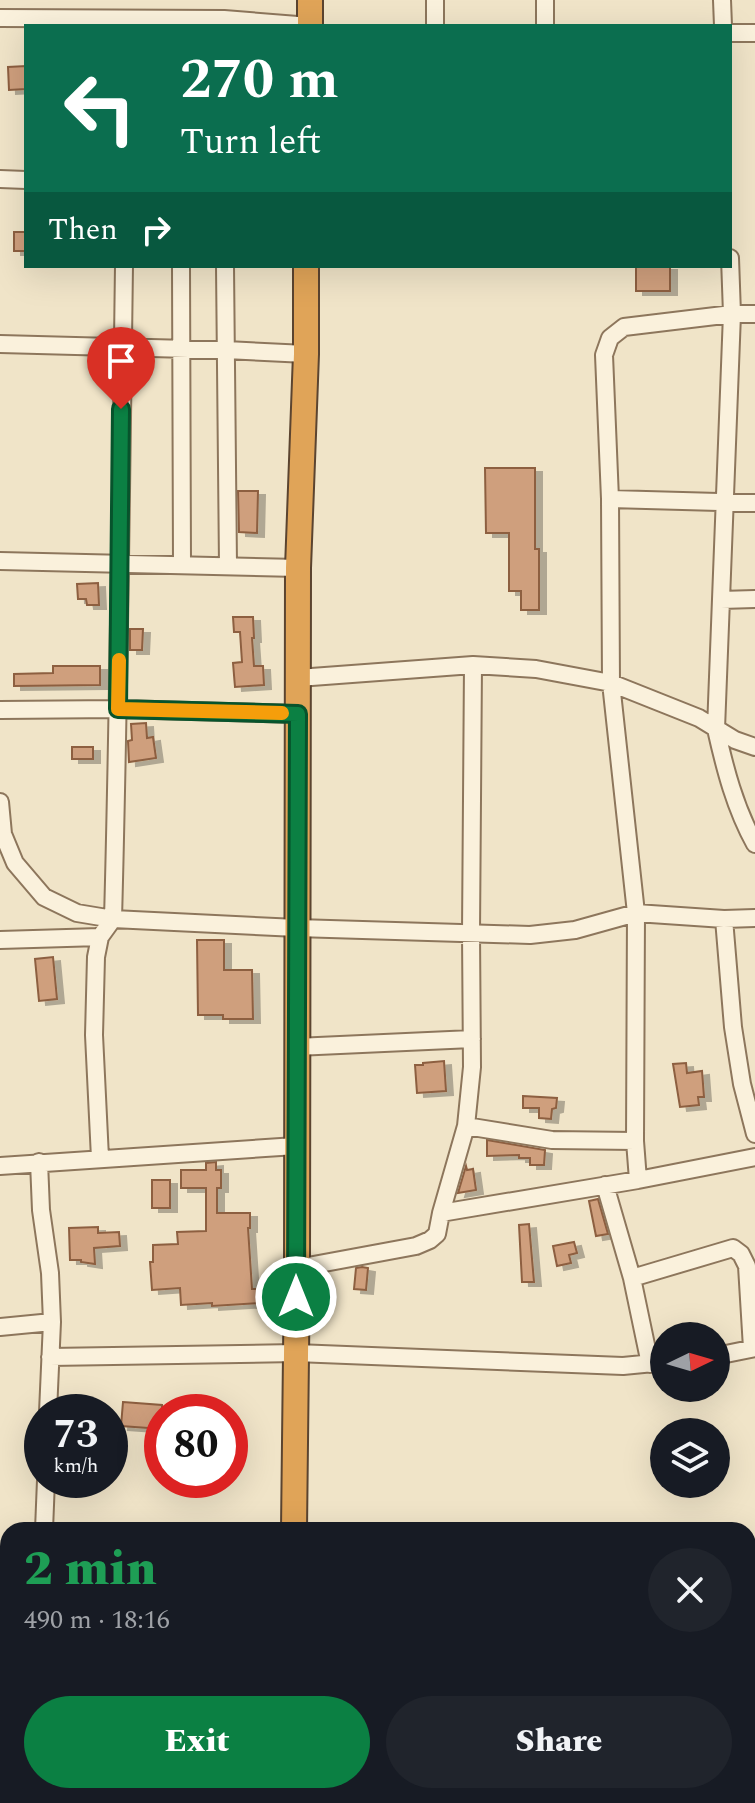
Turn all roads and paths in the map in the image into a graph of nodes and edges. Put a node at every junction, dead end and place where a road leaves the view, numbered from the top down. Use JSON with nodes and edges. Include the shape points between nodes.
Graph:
{"nodes":[{"id":1,"x":58,"y":0,"type":"edge"},
{"id":2,"x":181,"y":0,"type":"edge"},
{"id":3,"x":310,"y":0,"type":"edge"},
{"id":4,"x":435,"y":0,"type":"edge"},
{"id":5,"x":545,"y":0,"type":"edge"},
{"id":6,"x":722,"y":0,"type":"edge"},
{"id":7,"x":0,"y":18,"type":"edge"},
{"id":8,"x":58,"y":18,"type":"junction"},
{"id":9,"x":127,"y":22,"type":"edge"},
{"id":10,"x":181,"y":22,"type":"edge"},
{"id":11,"x":224,"y":23,"type":"edge"},
{"id":12,"x":253,"y":24,"type":"edge"},
{"id":13,"x":310,"y":24,"type":"edge"},
{"id":14,"x":435,"y":24,"type":"edge"},
{"id":15,"x":545,"y":24,"type":"edge"},
{"id":16,"x":723,"y":24,"type":"edge"},
{"id":17,"x":732,"y":33,"type":"edge"},
{"id":18,"x":755,"y":33,"type":"edge"},
{"id":19,"x":0,"y":179,"type":"edge"},
{"id":20,"x":24,"y":180,"type":"edge"},
{"id":21,"x":124,"y":268,"type":"edge"},
{"id":22,"x":181,"y":268,"type":"edge"},
{"id":23,"x":225,"y":268,"type":"edge"},
{"id":24,"x":306,"y":268,"type":"edge"},
{"id":25,"x":730,"y":268,"type":"edge"},
{"id":26,"x":732,"y":314,"type":"junction"},
{"id":27,"x":755,"y":314,"type":"edge"},
{"id":28,"x":0,"y":344,"type":"edge"},
{"id":29,"x":123,"y":347,"type":"junction"},
{"id":30,"x":182,"y":348,"type":"junction"},
{"id":31,"x":226,"y":350,"type":"junction"},
{"id":32,"x":306,"y":354,"type":"junction"},
{"id":33,"x":610,"y":499,"type":"junction"},
{"id":34,"x":724,"y":502,"type":"junction"},
{"id":35,"x":755,"y":503,"type":"edge"},
{"id":36,"x":0,"y":561,"type":"edge"},
{"id":37,"x":119,"y":563,"type":"junction"},
{"id":38,"x":182,"y":564,"type":"junction"},
{"id":39,"x":228,"y":565,"type":"junction"},
{"id":40,"x":298,"y":568,"type":"junction"},
{"id":41,"x":755,"y":599,"type":"edge"},
{"id":42,"x":721,"y":600,"type":"junction"},
{"id":43,"x":473,"y":665,"type":"junction"},
{"id":44,"x":298,"y":678,"type":"junction"},
{"id":45,"x":611,"y":683,"type":"junction"},
{"id":46,"x":118,"y":709,"type":"junction"},
{"id":47,"x":0,"y":710,"type":"edge"},
{"id":48,"x":298,"y":714,"type":"junction"},
{"id":49,"x":716,"y":729,"type":"junction"},
{"id":50,"x":755,"y":747,"type":"edge"},
{"id":51,"x":0,"y":802,"type":"edge"},
{"id":52,"x":755,"y":844,"type":"edge"},
{"id":53,"x":636,"y":913,"type":"junction"},
{"id":54,"x":755,"y":918,"type":"edge"},
{"id":55,"x":113,"y":919,"type":"junction"},
{"id":56,"x":724,"y":919,"type":"junction"},
{"id":57,"x":297,"y":928,"type":"junction"},
{"id":58,"x":471,"y":933,"type":"junction"},
{"id":59,"x":100,"y":937,"type":"junction"},
{"id":60,"x":0,"y":940,"type":"edge"},
{"id":61,"x":472,"y":1039,"type":"junction"},
{"id":62,"x":296,"y":1047,"type":"junction"},
{"id":63,"x":466,"y":1126,"type":"junction"},
{"id":64,"x":755,"y":1134,"type":"edge"},
{"id":65,"x":635,"y":1141,"type":"junction"},
{"id":66,"x":296,"y":1146,"type":"junction"},
{"id":67,"x":755,"y":1157,"type":"edge"},
{"id":68,"x":100,"y":1158,"type":"junction"},
{"id":69,"x":39,"y":1162,"type":"junction"},
{"id":70,"x":0,"y":1166,"type":"edge"},
{"id":71,"x":638,"y":1180,"type":"junction"},
{"id":72,"x":605,"y":1185,"type":"junction"},
{"id":73,"x":441,"y":1213,"type":"junction"},
{"id":74,"x":297,"y":1268,"type":"junction"},
{"id":75,"x":632,"y":1278,"type":"junction"},
{"id":76,"x":52,"y":1322,"type":"junction"},
{"id":77,"x":0,"y":1327,"type":"edge"},
{"id":78,"x":650,"y":1339,"type":"edge"},
{"id":79,"x":754,"y":1348,"type":"edge"},
{"id":80,"x":296,"y":1353,"type":"junction"},
{"id":81,"x":730,"y":1353,"type":"edge"},
{"id":82,"x":50,"y":1357,"type":"junction"},
{"id":83,"x":650,"y":1364,"type":"edge"},
{"id":84,"x":49,"y":1394,"type":"edge"},
{"id":85,"x":45,"y":1498,"type":"edge"},
{"id":86,"x":44,"y":1522,"type":"edge"},
{"id":87,"x":294,"y":1522,"type":"edge"}],
"edges":[{"from":1,"to":8,"type":"street"},
{"from":2,"to":10,"type":"street"},
{"from":3,"to":13,"type":"highway"},
{"from":4,"to":14,"type":"street"},
{"from":5,"to":15,"type":"street"},
{"from":6,"to":16,"type":"street"},
{"from":7,"to":8,"type":"street"},
{"from":8,"to":9,"type":"street"},
{"from":9,"to":10,"type":"street"},
{"from":10,"to":11,"type":"street"},
{"from":11,"to":12,"type":"street"},
{"from":17,"to":18,"type":"street"},
{"from":19,"to":20,"type":"street"},
{"from":21,"to":29,"type":"street"},
{"from":22,"to":30,"type":"street"},
{"from":23,"to":31,"type":"street"},
{"from":24,"to":32,"type":"highway"},
{"from":25,"to":26,"type":"street"},
{"from":26,"to":27,"type":"street"},
{"from":26,"to":33,"type":"street","via":[[624,327],[610,338],[604,355]]},
{"from":26,"to":34,"type":"street"},
{"from":28,"to":29,"type":"street"},
{"from":29,"to":30,"type":"street"},
{"from":29,"to":37,"type":"street"},
{"from":30,"to":31,"type":"street"},
{"from":30,"to":38,"type":"street"},
{"from":31,"to":32,"type":"street"},
{"from":31,"to":39,"type":"street"},
{"from":32,"to":40,"type":"highway"},
{"from":33,"to":34,"type":"street"},
{"from":33,"to":45,"type":"street"},
{"from":34,"to":35,"type":"street"},
{"from":34,"to":42,"type":"street"},
{"from":36,"to":37,"type":"street"},
{"from":37,"to":38,"type":"street"},
{"from":37,"to":46,"type":"street"},
{"from":38,"to":39,"type":"street"},
{"from":39,"to":40,"type":"street"},
{"from":40,"to":44,"type":"highway"},
{"from":41,"to":42,"type":"street"},
{"from":42,"to":49,"type":"street"},
{"from":43,"to":44,"type":"street"},
{"from":43,"to":45,"type":"street","via":[[536,669]]},
{"from":43,"to":58,"type":"street"},
{"from":44,"to":48,"type":"highway"},
{"from":45,"to":49,"type":"street"},
{"from":45,"to":53,"type":"street"},
{"from":46,"to":47,"type":"street"},
{"from":46,"to":48,"type":"street"},
{"from":46,"to":55,"type":"street"},
{"from":48,"to":57,"type":"highway"},
{"from":49,"to":50,"type":"street"},
{"from":49,"to":52,"type":"street","via":[[728,780]]},
{"from":51,"to":55,"type":"street","via":[[3,834],[15,863],[44,897],[77,913]]},
{"from":53,"to":56,"type":"street"},
{"from":53,"to":58,"type":"street","via":[[575,930]]},
{"from":53,"to":65,"type":"street"},
{"from":54,"to":56,"type":"street"},
{"from":55,"to":57,"type":"street"},
{"from":55,"to":59,"type":"street"},
{"from":56,"to":64,"type":"street","via":[[733,1027]]},
{"from":57,"to":58,"type":"street"},
{"from":57,"to":62,"type":"highway"},
{"from":58,"to":61,"type":"street"},
{"from":59,"to":60,"type":"street"},
{"from":59,"to":68,"type":"street","via":[[94,1035]]},
{"from":61,"to":62,"type":"street"},
{"from":61,"to":63,"type":"street"},
{"from":62,"to":66,"type":"highway"},
{"from":63,"to":65,"type":"street","via":[[552,1140]]},
{"from":63,"to":73,"type":"street"},
{"from":65,"to":71,"type":"street"},
{"from":66,"to":68,"type":"street"},
{"from":66,"to":74,"type":"highway"},
{"from":67,"to":71,"type":"street"},
{"from":68,"to":69,"type":"street"},
{"from":69,"to":70,"type":"street"},
{"from":69,"to":76,"type":"street"},
{"from":71,"to":72,"type":"street"},
{"from":72,"to":73,"type":"street"},
{"from":72,"to":75,"type":"street"},
{"from":73,"to":74,"type":"street","via":[[437,1234],[416,1246]]},
{"from":74,"to":80,"type":"highway"},
{"from":75,"to":78,"type":"street"},
{"from":75,"to":79,"type":"street","via":[[733,1248],[747,1266]]},
{"from":76,"to":77,"type":"street"},
{"from":76,"to":82,"type":"street"},
{"from":79,"to":81,"type":"street"},
{"from":80,"to":82,"type":"street"},
{"from":80,"to":83,"type":"street"},
{"from":80,"to":87,"type":"highway"},
{"from":82,"to":84,"type":"street"},
{"from":85,"to":86,"type":"street"}]}
